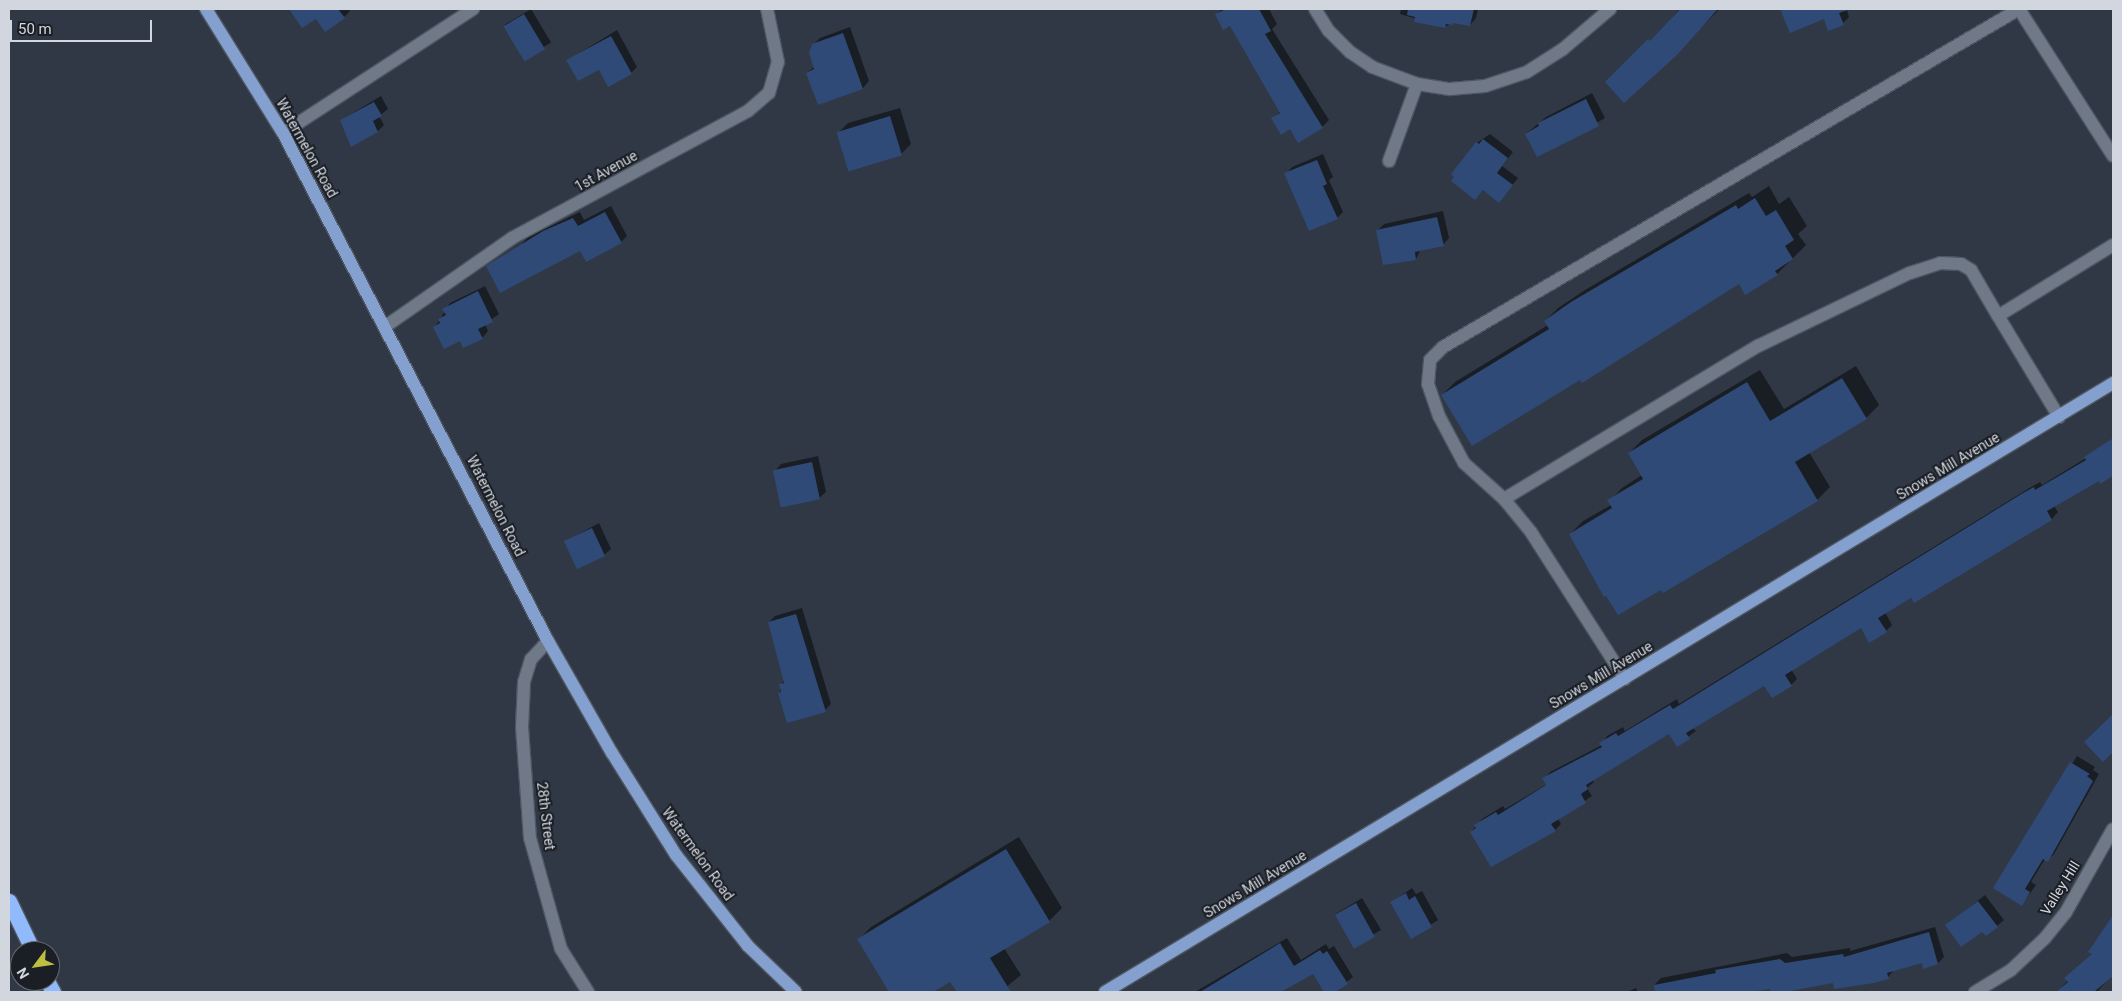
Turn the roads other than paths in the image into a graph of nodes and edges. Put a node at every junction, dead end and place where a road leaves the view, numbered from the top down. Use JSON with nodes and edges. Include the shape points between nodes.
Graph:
{"nodes":[{"id":1,"x":206,"y":9,"type":"edge"},
{"id":2,"x":473,"y":9,"type":"edge"},
{"id":3,"x":767,"y":9,"type":"edge"},
{"id":4,"x":1315,"y":9,"type":"edge"},
{"id":5,"x":1610,"y":9,"type":"edge"},
{"id":6,"x":1417,"y":84,"type":"junction"},
{"id":7,"x":283,"y":133,"type":"junction"},
{"id":8,"x":2113,"y":156,"type":"edge"},
{"id":9,"x":1389,"y":161,"type":"dead end"},
{"id":10,"x":2113,"y":245,"type":"edge"},
{"id":11,"x":1998,"y":316,"type":"junction"},
{"id":12,"x":386,"y":326,"type":"junction"},
{"id":13,"x":2113,"y":384,"type":"edge"},
{"id":14,"x":2059,"y":417,"type":"junction"},
{"id":15,"x":1504,"y":498,"type":"junction"},
{"id":16,"x":548,"y":641,"type":"junction"},
{"id":17,"x":1625,"y":679,"type":"junction"},
{"id":18,"x":2113,"y":829,"type":"edge"},
{"id":19,"x":9,"y":901,"type":"edge"},
{"id":20,"x":13,"y":915,"type":"edge"},
{"id":21,"x":27,"y":941,"type":"edge"},
{"id":22,"x":588,"y":992,"type":"edge"},
{"id":23,"x":796,"y":992,"type":"edge"},
{"id":24,"x":1105,"y":992,"type":"edge"},
{"id":25,"x":1975,"y":992,"type":"edge"}],
"edges":[{"from":1,"to":7,"type":"main road","name":"Watermelon Road"},
{"from":2,"to":7,"type":"street"},
{"from":3,"to":12,"type":"street","name":"1st Avenue","via":[[778,62],[769,93],[748,111],[512,238]]},
{"from":4,"to":6,"type":"street","via":[[1329,31],[1350,52],[1372,67]]},
{"from":5,"to":6,"type":"street","via":[[1564,49],[1527,72],[1485,86],[1450,89]]},
{"from":6,"to":9,"type":"street"},
{"from":7,"to":12,"type":"main road","name":"Watermelon Road"},
{"from":8,"to":15,"type":"street","via":[[2019,9],[1443,347],[1430,360],[1428,384],[1439,416],[1464,463]]},
{"from":10,"to":11,"type":"street"},
{"from":11,"to":14,"type":"street"},
{"from":11,"to":15,"type":"street","via":[[1971,270],[1962,264],[1940,263],[1910,273],[1758,346]]},
{"from":12,"to":16,"type":"main road","name":"Watermelon Road"},
{"from":13,"to":14,"type":"main road","name":"Snows Mill Avenue"},
{"from":14,"to":17,"type":"main road","name":"Snows Mill Avenue"},
{"from":15,"to":17,"type":"street","via":[[1531,532]]},
{"from":16,"to":22,"type":"street","name":"28th Street","via":[[531,659],[524,682],[522,727],[530,838],[561,949]]},
{"from":16,"to":23,"type":"main road","name":"Watermelon Road","via":[[612,753],[676,855],[748,946]]},
{"from":17,"to":24,"type":"main road","name":"Snows Mill Avenue"},
{"from":18,"to":25,"type":"street","name":"Valley Hill","via":[[2066,912],[2045,938],[2010,970]]},
{"from":19,"to":20,"type":"highway"},
{"from":20,"to":21,"type":"highway"}]}
